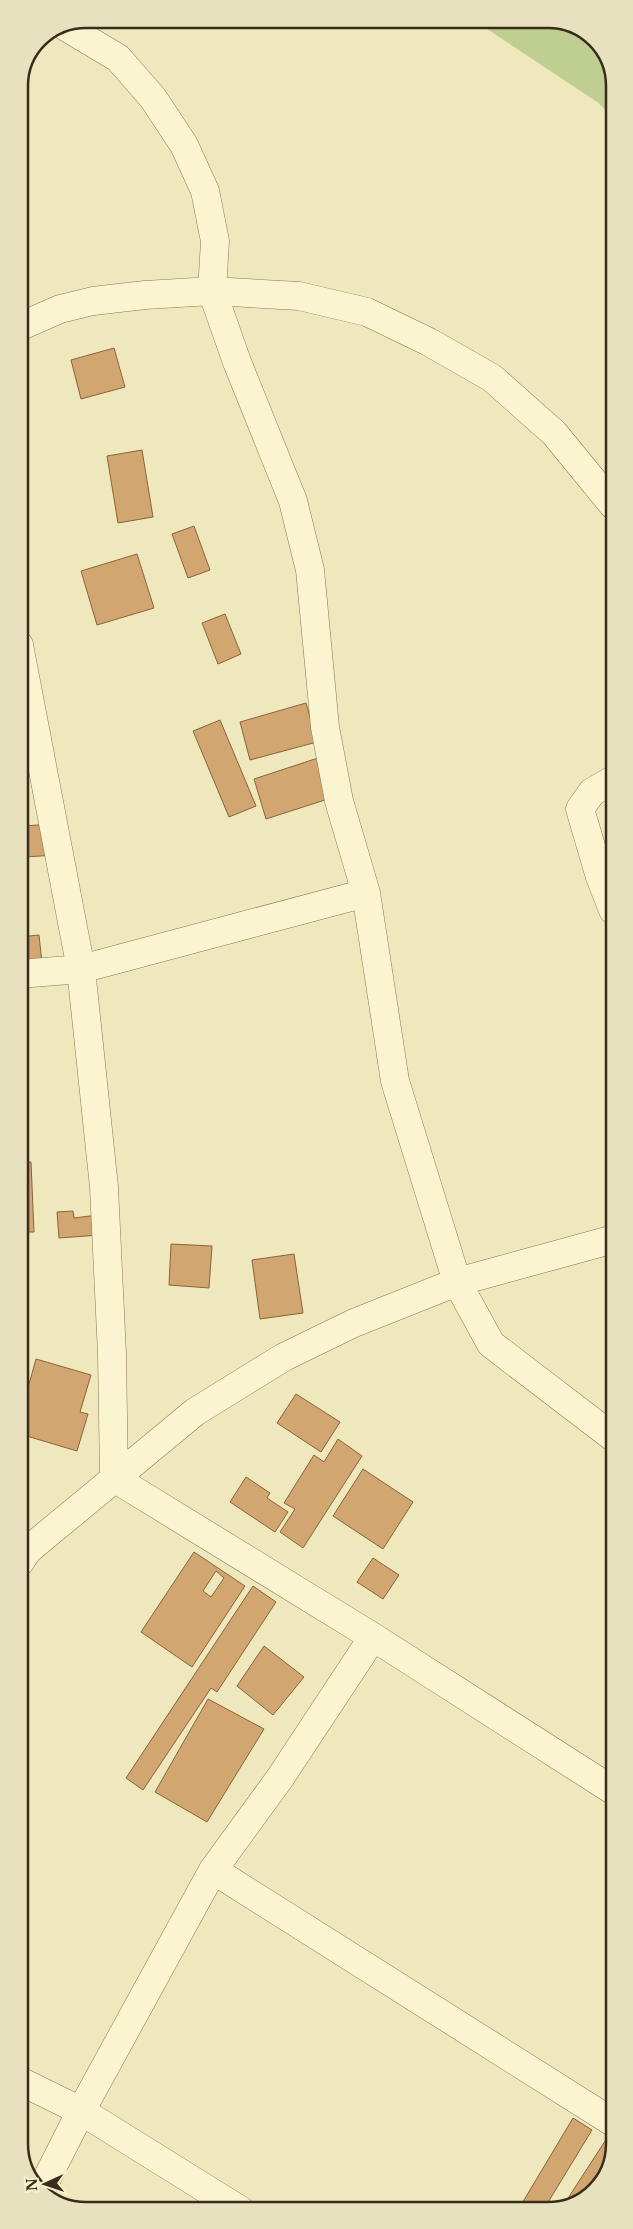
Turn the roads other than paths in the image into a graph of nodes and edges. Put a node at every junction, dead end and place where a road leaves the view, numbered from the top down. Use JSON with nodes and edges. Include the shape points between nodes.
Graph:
{"nodes":[{"id":1,"x":71,"y":30,"type":"edge"},
{"id":2,"x":212,"y":291,"type":"junction"},
{"id":3,"x":28,"y":323,"type":"edge"},
{"id":4,"x":606,"y":496,"type":"edge"},
{"id":5,"x":28,"y":692,"type":"edge"},
{"id":6,"x":606,"y":784,"type":"edge"},
{"id":7,"x":606,"y":891,"type":"edge"},
{"id":8,"x":366,"y":893,"type":"junction"},
{"id":9,"x":81,"y":969,"type":"junction"},
{"id":10,"x":28,"y":973,"type":"edge"},
{"id":11,"x":606,"y":1241,"type":"edge"},
{"id":12,"x":457,"y":1282,"type":"junction"},
{"id":13,"x":606,"y":1432,"type":"edge"},
{"id":14,"x":114,"y":1478,"type":"junction"},
{"id":15,"x":28,"y":1548,"type":"edge"},
{"id":16,"x":373,"y":1637,"type":"junction"},
{"id":17,"x":606,"y":1786,"type":"edge"},
{"id":18,"x":213,"y":1870,"type":"junction"},
{"id":19,"x":28,"y":2085,"type":"edge"},
{"id":20,"x":81,"y":2111,"type":"junction"},
{"id":21,"x":606,"y":2118,"type":"edge"},
{"id":22,"x":44,"y":2184,"type":"edge"},
{"id":23,"x":226,"y":2201,"type":"edge"}],
"edges":[{"from":1,"to":2,"type":"street","via":[[118,58],[152,98],[184,145],[205,191],[215,241]]},
{"from":2,"to":3,"type":"street","via":[[93,301],[60,309]]},
{"from":2,"to":4,"type":"street","via":[[299,296],[367,312],[429,342],[492,378],[554,433]]},
{"from":2,"to":8,"type":"street","via":[[293,502],[308,562],[325,727],[339,801]]},
{"from":5,"to":9,"type":"street"},
{"from":6,"to":7,"type":"street","via":[[592,792],[580,808]]},
{"from":8,"to":9,"type":"street"},
{"from":8,"to":12,"type":"street","via":[[395,1081]]},
{"from":9,"to":10,"type":"street"},
{"from":9,"to":14,"type":"street","via":[[104,1187]]},
{"from":11,"to":12,"type":"street"},
{"from":12,"to":13,"type":"street","via":[[491,1344]]},
{"from":12,"to":14,"type":"street","via":[[354,1323],[284,1357],[195,1412]]},
{"from":14,"to":15,"type":"street"},
{"from":14,"to":16,"type":"street"},
{"from":16,"to":17,"type":"street"},
{"from":16,"to":18,"type":"street","via":[[280,1778]]},
{"from":18,"to":20,"type":"street"},
{"from":18,"to":21,"type":"street"},
{"from":19,"to":20,"type":"street"},
{"from":20,"to":22,"type":"street"},
{"from":20,"to":23,"type":"street"}]}
